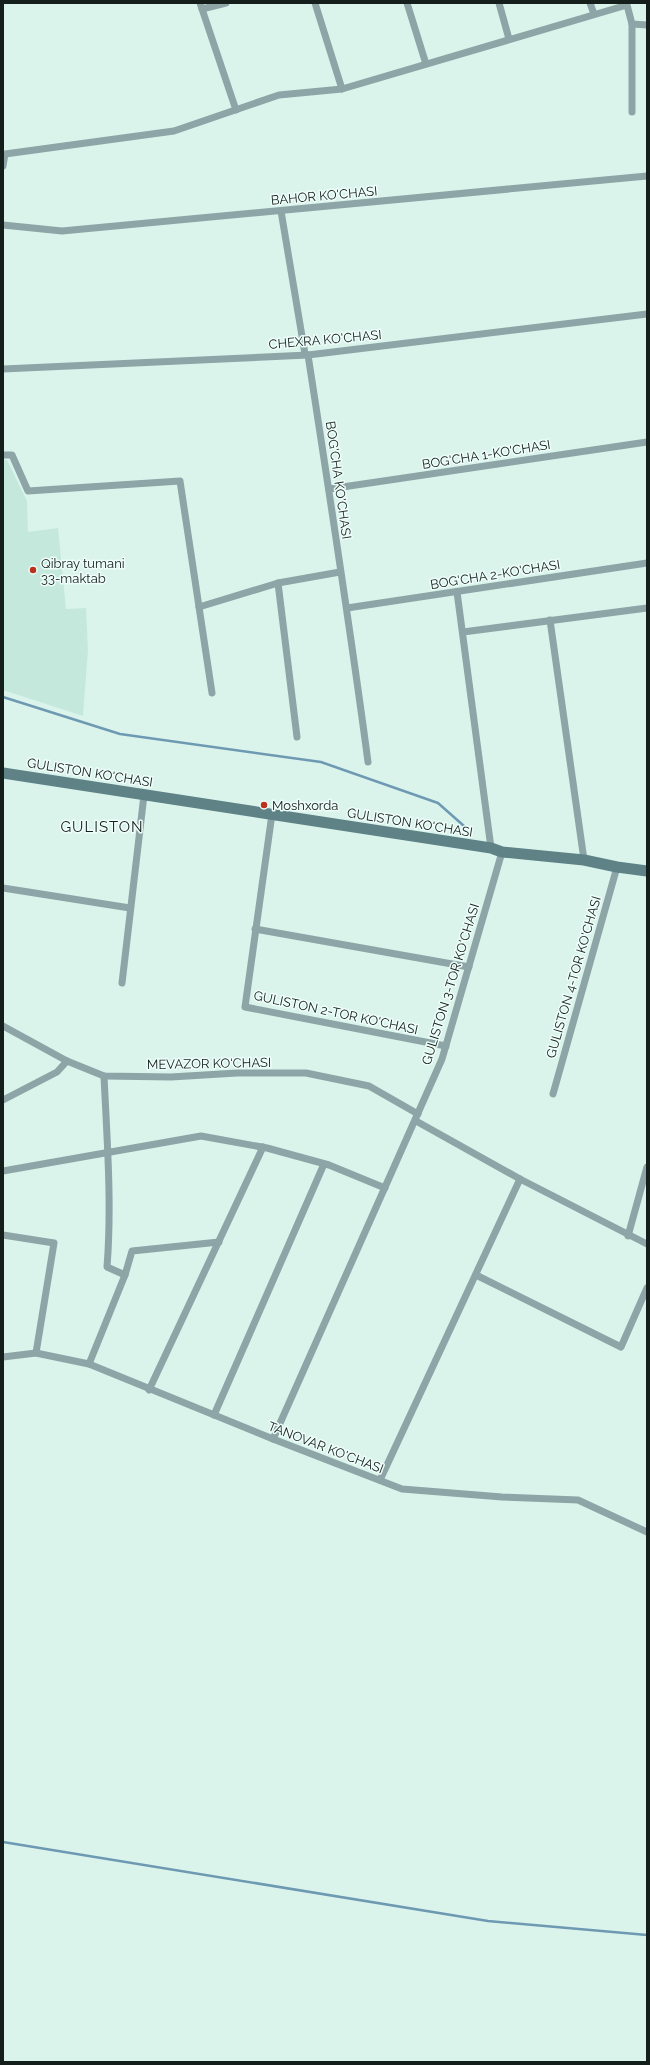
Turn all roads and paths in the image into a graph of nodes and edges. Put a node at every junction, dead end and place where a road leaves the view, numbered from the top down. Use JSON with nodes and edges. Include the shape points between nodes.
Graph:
{"nodes":[{"id":1,"x":226,"y":3,"type":"edge"},
{"id":2,"x":315,"y":3,"type":"edge"},
{"id":3,"x":407,"y":3,"type":"edge"},
{"id":4,"x":498,"y":3,"type":"edge"},
{"id":5,"x":590,"y":3,"type":"edge"},
{"id":6,"x":201,"y":6,"type":"edge"},
{"id":7,"x":594,"y":14,"type":"junction"},
{"id":8,"x":632,"y":24,"type":"junction"},
{"id":9,"x":647,"y":25,"type":"edge"},
{"id":10,"x":509,"y":39,"type":"junction"},
{"id":11,"x":426,"y":64,"type":"junction"},
{"id":12,"x":342,"y":89,"type":"junction"},
{"id":13,"x":236,"y":110,"type":"junction"},
{"id":14,"x":632,"y":112,"type":"dead end"},
{"id":15,"x":3,"y":166,"type":"edge"},
{"id":16,"x":647,"y":176,"type":"edge"},
{"id":17,"x":281,"y":211,"type":"junction"},
{"id":18,"x":3,"y":225,"type":"edge"},
{"id":19,"x":647,"y":314,"type":"edge"},
{"id":20,"x":307,"y":354,"type":"junction"},
{"id":21,"x":3,"y":369,"type":"edge"},
{"id":22,"x":647,"y":442,"type":"edge"},
{"id":23,"x":3,"y":455,"type":"edge"},
{"id":24,"x":329,"y":489,"type":"junction"},
{"id":25,"x":647,"y":563,"type":"edge"},
{"id":26,"x":340,"y":572,"type":"junction"},
{"id":27,"x":278,"y":584,"type":"junction"},
{"id":28,"x":457,"y":592,"type":"junction"},
{"id":29,"x":199,"y":607,"type":"junction"},
{"id":30,"x":347,"y":608,"type":"junction"},
{"id":31,"x":647,"y":608,"type":"edge"},
{"id":32,"x":550,"y":620,"type":"junction"},
{"id":33,"x":463,"y":632,"type":"junction"},
{"id":34,"x":212,"y":693,"type":"dead end"},
{"id":35,"x":297,"y":737,"type":"dead end"},
{"id":36,"x":368,"y":762,"type":"dead end"},
{"id":37,"x":3,"y":773,"type":"edge"},
{"id":38,"x":144,"y":795,"type":"junction"},
{"id":39,"x":272,"y":814,"type":"junction"},
{"id":40,"x":491,"y":848,"type":"junction"},
{"id":41,"x":502,"y":852,"type":"junction"},
{"id":42,"x":584,"y":860,"type":"junction"},
{"id":43,"x":617,"y":867,"type":"junction"},
{"id":44,"x":647,"y":871,"type":"edge"},
{"id":45,"x":3,"y":888,"type":"edge"},
{"id":46,"x":130,"y":908,"type":"junction"},
{"id":47,"x":255,"y":929,"type":"junction"},
{"id":48,"x":469,"y":967,"type":"junction"},
{"id":49,"x":122,"y":983,"type":"dead end"},
{"id":50,"x":3,"y":1026,"type":"edge"},
{"id":51,"x":446,"y":1046,"type":"junction"},
{"id":52,"x":67,"y":1061,"type":"junction"},
{"id":53,"x":104,"y":1076,"type":"junction"},
{"id":54,"x":552,"y":1094,"type":"dead end"},
{"id":55,"x":3,"y":1100,"type":"edge"},
{"id":56,"x":417,"y":1117,"type":"junction"},
{"id":57,"x":263,"y":1147,"type":"junction"},
{"id":58,"x":108,"y":1151,"type":"junction"},
{"id":59,"x":324,"y":1164,"type":"junction"},
{"id":60,"x":647,"y":1167,"type":"edge"},
{"id":61,"x":3,"y":1171,"type":"edge"},
{"id":62,"x":520,"y":1179,"type":"junction"},
{"id":63,"x":385,"y":1188,"type":"junction"},
{"id":64,"x":3,"y":1235,"type":"edge"},
{"id":65,"x":628,"y":1236,"type":"junction"},
{"id":66,"x":219,"y":1242,"type":"junction"},
{"id":67,"x":647,"y":1244,"type":"edge"},
{"id":68,"x":125,"y":1275,"type":"junction"},
{"id":69,"x":476,"y":1275,"type":"junction"},
{"id":70,"x":647,"y":1288,"type":"edge"},
{"id":71,"x":36,"y":1353,"type":"junction"},
{"id":72,"x":3,"y":1357,"type":"edge"},
{"id":73,"x":90,"y":1364,"type":"junction"},
{"id":74,"x":149,"y":1390,"type":"junction"},
{"id":75,"x":214,"y":1415,"type":"junction"},
{"id":76,"x":273,"y":1439,"type":"junction"},
{"id":77,"x":380,"y":1480,"type":"junction"},
{"id":78,"x":647,"y":1532,"type":"edge"}],
"edges":[{"from":1,"to":6,"type":"street"},
{"from":2,"to":12,"type":"street"},
{"from":3,"to":11,"type":"street"},
{"from":4,"to":10,"type":"street"},
{"from":5,"to":7,"type":"street"},
{"from":6,"to":13,"type":"street"},
{"from":7,"to":8,"type":"street","via":[[627,5]]},
{"from":7,"to":10,"type":"street"},
{"from":8,"to":9,"type":"street"},
{"from":8,"to":14,"type":"street"},
{"from":10,"to":11,"type":"street"},
{"from":11,"to":12,"type":"street"},
{"from":12,"to":13,"type":"street","via":[[279,95]]},
{"from":13,"to":15,"type":"street","via":[[174,131],[5,154]]},
{"from":16,"to":17,"type":"street","name":"BAHOR KO'CHASI"},
{"from":17,"to":18,"type":"street","name":"BAHOR KO'CHASI","via":[[62,231]]},
{"from":17,"to":20,"type":"street","name":"BOG'CHA KO'CHASI"},
{"from":19,"to":20,"type":"street","name":"CHEXRA KO'CHASI"},
{"from":20,"to":21,"type":"street","name":"CHEXRA KO'CHASI"},
{"from":20,"to":24,"type":"street","name":"BOG'CHA KO'CHASI"},
{"from":22,"to":24,"type":"street","name":"BOG'CHA 1-KO'CHASI"},
{"from":23,"to":29,"type":"street","via":[[12,455],[28,491],[180,481]]},
{"from":24,"to":26,"type":"street","name":"BOG'CHA KO'CHASI"},
{"from":25,"to":28,"type":"street","name":"BOG'CHA 2-KO'CHASI"},
{"from":26,"to":27,"type":"street"},
{"from":26,"to":30,"type":"street","name":"BOG'CHA KO'CHASI"},
{"from":27,"to":29,"type":"street"},
{"from":27,"to":35,"type":"street"},
{"from":28,"to":30,"type":"street","name":"BOG'CHA 2-KO'CHASI"},
{"from":28,"to":33,"type":"street"},
{"from":29,"to":34,"type":"street"},
{"from":30,"to":36,"type":"street","name":"BOG'CHA KO'CHASI"},
{"from":31,"to":32,"type":"street"},
{"from":32,"to":33,"type":"street"},
{"from":32,"to":42,"type":"street"},
{"from":33,"to":40,"type":"street"},
{"from":37,"to":38,"type":"main road","name":"GULISTON KO'CHASI"},
{"from":38,"to":39,"type":"main road","name":"GULISTON KO'CHASI"},
{"from":38,"to":46,"type":"street"},
{"from":39,"to":40,"type":"main road","name":"GULISTON KO'CHASI"},
{"from":39,"to":47,"type":"street","name":"GULISTON 2-TOR KO'CHASI"},
{"from":40,"to":41,"type":"main road","name":"GULISTON KO'CHASI"},
{"from":41,"to":42,"type":"main road","name":"GULISTON KO'CHASI"},
{"from":41,"to":48,"type":"street","name":"GULISTON 3-TOR KO'CHASI"},
{"from":42,"to":43,"type":"main road","name":"GULISTON KO'CHASI"},
{"from":43,"to":44,"type":"main road","name":"GULISTON KO'CHASI"},
{"from":43,"to":54,"type":"street","name":"GULISTON 4-TOR KO'CHASI"},
{"from":45,"to":46,"type":"street"},
{"from":46,"to":49,"type":"street"},
{"from":47,"to":48,"type":"street"},
{"from":47,"to":51,"type":"street","name":"GULISTON 2-TOR KO'CHASI","via":[[246,1007]]},
{"from":48,"to":51,"type":"street","name":"GULISTON 3-TOR KO'CHASI"},
{"from":50,"to":52,"type":"street","name":"MEVAZOR KO'CHASI"},
{"from":51,"to":56,"type":"street","name":"GULISTON 3-TOR KO'CHASI"},
{"from":52,"to":53,"type":"street","name":"MEVAZOR KO'CHASI"},
{"from":52,"to":55,"type":"street","via":[[57,1072]]},
{"from":53,"to":56,"type":"street","name":"MEVAZOR KO'CHASI","via":[[306,1073],[369,1086]]},
{"from":53,"to":58,"type":"street"},
{"from":56,"to":62,"type":"street","name":"MEVAZOR KO'CHASI"},
{"from":56,"to":63,"type":"street","name":"GULISTON 3-TOR KO'CHASI"},
{"from":57,"to":58,"type":"street","via":[[201,1136]]},
{"from":57,"to":59,"type":"street"},
{"from":57,"to":66,"type":"street"},
{"from":58,"to":61,"type":"street"},
{"from":58,"to":68,"type":"street","via":[[110,1228],[107,1267]]},
{"from":59,"to":63,"type":"street"},
{"from":59,"to":75,"type":"street"},
{"from":60,"to":65,"type":"street"},
{"from":62,"to":65,"type":"street","name":"MEVAZOR KO'CHASI"},
{"from":62,"to":69,"type":"street"},
{"from":63,"to":76,"type":"street","name":"GULISTON 3-TOR KO'CHASI"},
{"from":64,"to":71,"type":"street","via":[[54,1243]]},
{"from":65,"to":67,"type":"street","name":"MEVAZOR KO'CHASI"},
{"from":66,"to":68,"type":"street","via":[[132,1251]]},
{"from":66,"to":74,"type":"street"},
{"from":68,"to":73,"type":"street"},
{"from":69,"to":70,"type":"street","via":[[621,1347]]},
{"from":69,"to":77,"type":"street"},
{"from":71,"to":72,"type":"street","name":"TANOVAR KO'CHASI"},
{"from":71,"to":73,"type":"street","name":"TANOVAR KO'CHASI"},
{"from":73,"to":74,"type":"street","name":"TANOVAR KO'CHASI"},
{"from":74,"to":75,"type":"street","name":"TANOVAR KO'CHASI"},
{"from":75,"to":76,"type":"street","name":"TANOVAR KO'CHASI"},
{"from":76,"to":77,"type":"street","name":"TANOVAR KO'CHASI"},
{"from":77,"to":78,"type":"street","name":"TANOVAR KO'CHASI","via":[[402,1489],[578,1500]]}]}
